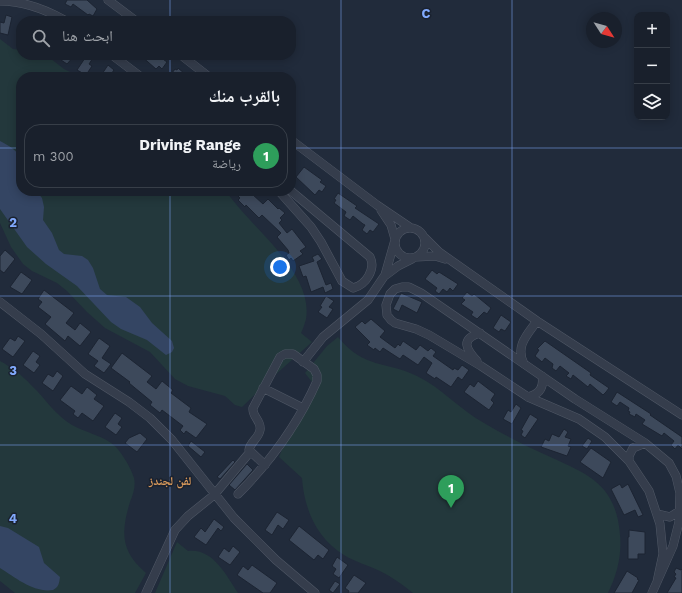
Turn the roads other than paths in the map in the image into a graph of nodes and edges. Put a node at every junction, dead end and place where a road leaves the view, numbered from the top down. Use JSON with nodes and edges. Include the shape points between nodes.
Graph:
{"nodes":[{"id":1,"x":108,"y":0,"type":"edge"},
{"id":2,"x":0,"y":1,"type":"edge"},
{"id":3,"x":56,"y":16,"type":"edge"},
{"id":4,"x":129,"y":16,"type":"edge"},
{"id":5,"x":119,"y":60,"type":"edge"},
{"id":6,"x":187,"y":60,"type":"edge"},
{"id":7,"x":134,"y":72,"type":"edge"},
{"id":8,"x":202,"y":72,"type":"edge"},
{"id":9,"x":296,"y":144,"type":"edge"},
{"id":10,"x":296,"y":195,"type":"edge"},
{"id":11,"x":283,"y":196,"type":"edge"},
{"id":12,"x":377,"y":205,"type":"junction"},
{"id":13,"x":411,"y":228,"type":"junction"},
{"id":14,"x":425,"y":238,"type":"junction"},
{"id":15,"x":395,"y":239,"type":"junction"},
{"id":16,"x":414,"y":258,"type":"junction"},
{"id":17,"x":454,"y":262,"type":"junction"},
{"id":18,"x":385,"y":275,"type":"junction"},
{"id":19,"x":0,"y":302,"type":"edge"},
{"id":20,"x":537,"y":321,"type":"junction"},
{"id":21,"x":480,"y":333,"type":"junction"},
{"id":22,"x":520,"y":345,"type":"junction"},
{"id":23,"x":501,"y":349,"type":"junction"},
{"id":24,"x":303,"y":362,"type":"junction"},
{"id":25,"x":524,"y":364,"type":"junction"},
{"id":26,"x":481,"y":366,"type":"junction"},
{"id":27,"x":542,"y":376,"type":"junction"},
{"id":28,"x":263,"y":388,"type":"junction"},
{"id":29,"x":528,"y":397,"type":"junction"},
{"id":30,"x":303,"y":408,"type":"junction"},
{"id":31,"x":682,"y":414,"type":"edge"},
{"id":32,"x":645,"y":443,"type":"junction"},
{"id":33,"x":250,"y":452,"type":"junction"},
{"id":34,"x":629,"y":461,"type":"junction"},
{"id":35,"x":266,"y":464,"type":"junction"},
{"id":36,"x":673,"y":468,"type":"junction"},
{"id":37,"x":682,"y":469,"type":"edge"},
{"id":38,"x":680,"y":480,"type":"edge"},
{"id":39,"x":238,"y":494,"type":"dead end"},
{"id":40,"x":214,"y":495,"type":"junction"},
{"id":41,"x":681,"y":510,"type":"junction"},
{"id":42,"x":657,"y":514,"type":"junction"},
{"id":43,"x":657,"y":582,"type":"junction"},
{"id":44,"x":146,"y":593,"type":"edge"},
{"id":45,"x":315,"y":593,"type":"edge"},
{"id":46,"x":652,"y":593,"type":"edge"}],
"edges":[{"from":1,"to":4,"type":"street"},
{"from":2,"to":3,"type":"street","via":[[38,7]]},
{"from":5,"to":7,"type":"street"},
{"from":6,"to":8,"type":"street"},
{"from":9,"to":12,"type":"street"},
{"from":10,"to":11,"type":"street","via":[[370,257],[373,266],[360,285],[353,288],[342,281],[311,227]]},
{"from":12,"to":13,"type":"street"},
{"from":12,"to":15,"type":"street","via":[[388,219]]},
{"from":13,"to":14,"type":"street","via":[[420,231]]},
{"from":13,"to":15,"type":"street","via":[[400,231]]},
{"from":14,"to":16,"type":"street","via":[[424,249]]},
{"from":14,"to":17,"type":"street"},
{"from":15,"to":16,"type":"street","via":[[395,248],[400,255]]},
{"from":15,"to":18,"type":"street"},
{"from":16,"to":17,"type":"street","via":[[434,256]]},
{"from":16,"to":18,"type":"street"},
{"from":17,"to":20,"type":"street"},
{"from":18,"to":24,"type":"street","via":[[368,300],[323,337]]},
{"from":19,"to":40,"type":"street","via":[[41,334],[85,374],[130,402],[150,418],[172,440]]},
{"from":20,"to":22,"type":"street"},
{"from":20,"to":31,"type":"street"},
{"from":21,"to":23,"type":"street"},
{"from":21,"to":26,"type":"street","via":[[470,337],[467,347]]},
{"from":21,"to":26,"type":"street","via":[[408,287],[395,289],[390,294],[386,305],[387,315],[395,323],[423,332]]},
{"from":22,"to":23,"type":"street"},
{"from":22,"to":25,"type":"street","via":[[520,355]]},
{"from":23,"to":25,"type":"street"},
{"from":24,"to":28,"type":"street","via":[[290,353],[282,355]]},
{"from":24,"to":30,"type":"street","via":[[316,372],[318,378]]},
{"from":25,"to":27,"type":"street"},
{"from":26,"to":29,"type":"street"},
{"from":27,"to":29,"type":"street","via":[[543,384],[539,392]]},
{"from":27,"to":32,"type":"street"},
{"from":28,"to":30,"type":"street"},
{"from":28,"to":33,"type":"street","via":[[252,408],[260,429],[249,447]]},
{"from":29,"to":34,"type":"street","via":[[592,427]]},
{"from":30,"to":35,"type":"street"},
{"from":32,"to":34,"type":"street","via":[[633,448]]},
{"from":32,"to":36,"type":"street"},
{"from":33,"to":35,"type":"street"},
{"from":33,"to":40,"type":"street"},
{"from":34,"to":42,"type":"street","via":[[649,491]]},
{"from":35,"to":39,"type":"street"},
{"from":36,"to":37,"type":"street"},
{"from":36,"to":38,"type":"street"},
{"from":38,"to":41,"type":"street"},
{"from":40,"to":44,"type":"street","via":[[175,530]]},
{"from":40,"to":45,"type":"street","via":[[276,560]]},
{"from":41,"to":42,"type":"street","via":[[670,517]]},
{"from":41,"to":43,"type":"street","via":[[673,546]]},
{"from":42,"to":43,"type":"street","via":[[663,554]]},
{"from":43,"to":46,"type":"street"}]}
